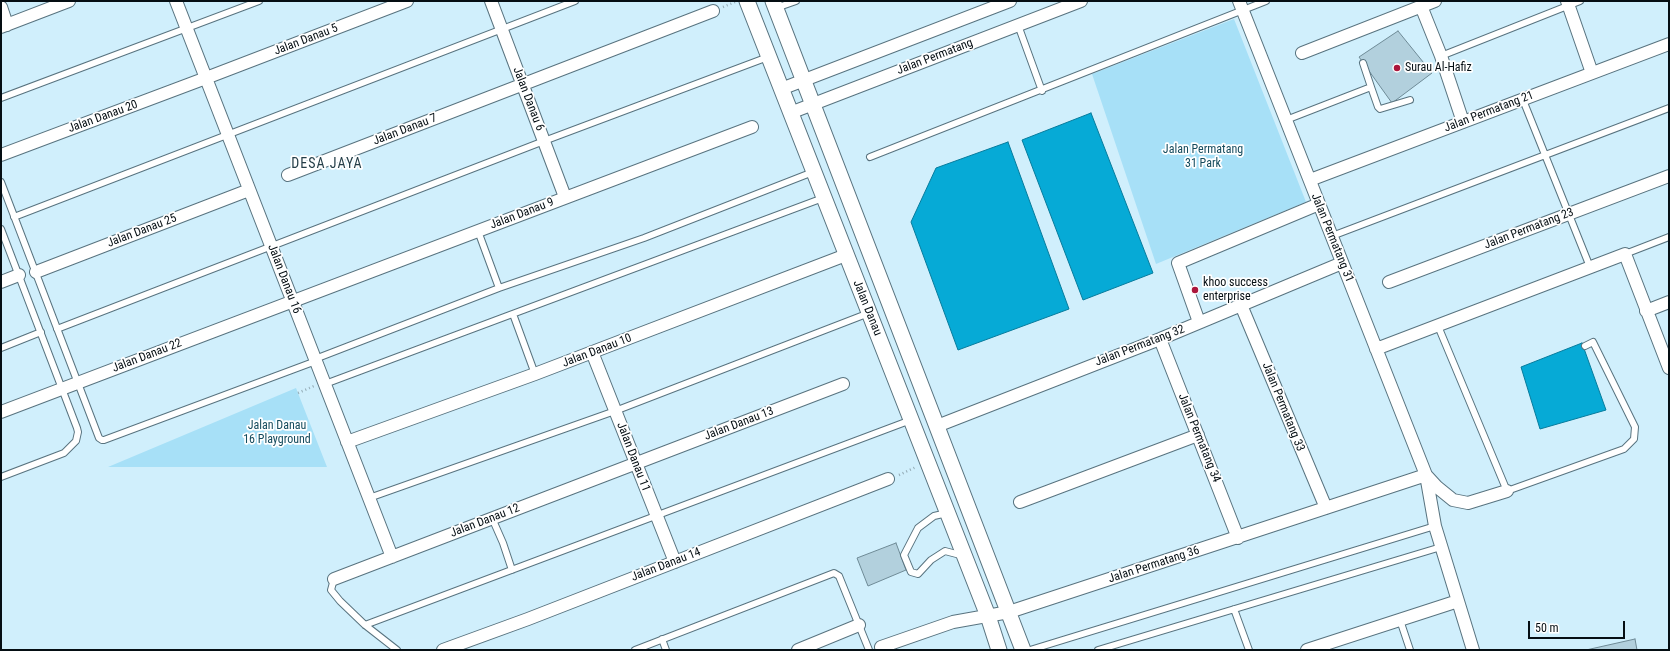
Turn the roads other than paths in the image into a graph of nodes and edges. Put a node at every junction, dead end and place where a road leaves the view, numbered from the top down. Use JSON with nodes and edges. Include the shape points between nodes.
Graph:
{"nodes":[{"id":1,"x":69,"y":1,"type":"edge"},
{"id":2,"x":176,"y":1,"type":"edge"},
{"id":3,"x":259,"y":1,"type":"edge"},
{"id":4,"x":407,"y":1,"type":"edge"},
{"id":5,"x":491,"y":1,"type":"edge"},
{"id":6,"x":575,"y":1,"type":"edge"},
{"id":7,"x":747,"y":1,"type":"edge"},
{"id":8,"x":796,"y":1,"type":"edge"},
{"id":9,"x":1010,"y":1,"type":"edge"},
{"id":10,"x":1081,"y":1,"type":"edge"},
{"id":11,"x":1266,"y":1,"type":"edge"},
{"id":12,"x":1435,"y":1,"type":"edge"},
{"id":13,"x":1572,"y":2,"type":"edge"},
{"id":14,"x":390,"y":4,"type":"edge"},
{"id":15,"x":774,"y":5,"type":"edge"},
{"id":16,"x":1056,"y":5,"type":"edge"},
{"id":17,"x":1241,"y":6,"type":"edge"},
{"id":18,"x":1422,"y":6,"type":"junction"},
{"id":19,"x":1,"y":7,"type":"edge"},
{"id":20,"x":713,"y":11,"type":"dead end"},
{"id":21,"x":1018,"y":25,"type":"junction"},
{"id":22,"x":4,"y":26,"type":"edge"},
{"id":23,"x":187,"y":28,"type":"junction"},
{"id":24,"x":502,"y":28,"type":"junction"},
{"id":25,"x":1669,"y":44,"type":"edge"},
{"id":26,"x":1302,"y":53,"type":"dead end"},
{"id":27,"x":1441,"y":56,"type":"junction"},
{"id":28,"x":768,"y":58,"type":"junction"},
{"id":29,"x":1363,"y":63,"type":"dead end"},
{"id":30,"x":1592,"y":74,"type":"junction"},
{"id":31,"x":206,"y":78,"type":"junction"},
{"id":32,"x":804,"y":80,"type":"junction"},
{"id":33,"x":523,"y":84,"type":"junction"},
{"id":34,"x":1371,"y":87,"type":"junction"},
{"id":35,"x":780,"y":89,"type":"junction"},
{"id":36,"x":1042,"y":91,"type":"junction"},
{"id":37,"x":1,"y":98,"type":"edge"},
{"id":38,"x":1410,"y":100,"type":"dead end"},
{"id":39,"x":1523,"y":100,"type":"junction"},
{"id":40,"x":812,"y":104,"type":"junction"},
{"id":41,"x":1669,"y":108,"type":"edge"},
{"id":42,"x":790,"y":113,"type":"junction"},
{"id":43,"x":1286,"y":120,"type":"junction"},
{"id":44,"x":1463,"y":122,"type":"junction"},
{"id":45,"x":752,"y":126,"type":"dead end"},
{"id":46,"x":228,"y":135,"type":"junction"},
{"id":47,"x":544,"y":141,"type":"junction"},
{"id":48,"x":1,"y":155,"type":"edge"},
{"id":49,"x":1545,"y":155,"type":"junction"},
{"id":50,"x":870,"y":158,"type":"dead end"},
{"id":51,"x":813,"y":172,"type":"junction"},
{"id":52,"x":288,"y":175,"type":"dead end"},
{"id":53,"x":1669,"y":176,"type":"edge"},
{"id":54,"x":1310,"y":180,"type":"junction"},
{"id":55,"x":1,"y":182,"type":"edge"},
{"id":56,"x":249,"y":190,"type":"junction"},
{"id":57,"x":565,"y":197,"type":"junction"},
{"id":58,"x":823,"y":198,"type":"junction"},
{"id":59,"x":1319,"y":204,"type":"junction"},
{"id":60,"x":1568,"y":213,"type":"junction"},
{"id":61,"x":14,"y":217,"type":"junction"},
{"id":62,"x":1,"y":229,"type":"edge"},
{"id":63,"x":478,"y":231,"type":"junction"},
{"id":64,"x":1332,"y":236,"type":"junction"},
{"id":65,"x":1669,"y":237,"type":"edge"},
{"id":66,"x":271,"y":246,"type":"junction"},
{"id":67,"x":1625,"y":254,"type":"junction"},
{"id":68,"x":846,"y":255,"type":"junction"},
{"id":69,"x":1342,"y":263,"type":"junction"},
{"id":70,"x":1590,"y":267,"type":"junction"},
{"id":71,"x":36,"y":272,"type":"junction"},
{"id":72,"x":19,"y":275,"type":"junction"},
{"id":73,"x":1,"y":282,"type":"edge"},
{"id":74,"x":1389,"y":282,"type":"dead end"},
{"id":75,"x":499,"y":288,"type":"junction"},
{"id":76,"x":292,"y":301,"type":"junction"},
{"id":77,"x":1669,"y":302,"type":"edge"},
{"id":78,"x":1241,"y":305,"type":"junction"},
{"id":79,"x":1646,"y":311,"type":"junction"},
{"id":80,"x":869,"y":313,"type":"junction"},
{"id":81,"x":513,"y":314,"type":"junction"},
{"id":82,"x":1199,"y":322,"type":"junction"},
{"id":83,"x":1438,"y":326,"type":"junction"},
{"id":84,"x":57,"y":329,"type":"junction"},
{"id":85,"x":41,"y":332,"type":"junction"},
{"id":86,"x":1160,"y":339,"type":"junction"},
{"id":87,"x":1585,"y":346,"type":"dead end"},
{"id":88,"x":1,"y":348,"type":"edge"},
{"id":89,"x":1376,"y":350,"type":"junction"},
{"id":90,"x":592,"y":352,"type":"junction"},
{"id":91,"x":315,"y":360,"type":"junction"},
{"id":92,"x":1669,"y":368,"type":"edge"},
{"id":93,"x":535,"y":374,"type":"junction"},
{"id":94,"x":78,"y":383,"type":"junction"},
{"id":95,"x":324,"y":383,"type":"junction"},
{"id":96,"x":843,"y":384,"type":"dead end"},
{"id":97,"x":62,"y":388,"type":"junction"},
{"id":98,"x":615,"y":411,"type":"junction"},
{"id":99,"x":1,"y":412,"type":"edge"},
{"id":100,"x":911,"y":420,"type":"junction"},
{"id":101,"x":937,"y":426,"type":"junction"},
{"id":102,"x":1198,"y":435,"type":"junction"},
{"id":103,"x":347,"y":442,"type":"junction"},
{"id":104,"x":636,"y":464,"type":"junction"},
{"id":105,"x":1426,"y":475,"type":"junction"},
{"id":106,"x":1,"y":477,"type":"edge"},
{"id":107,"x":888,"y":480,"type":"road end"},
{"id":108,"x":1507,"y":491,"type":"junction"},
{"id":109,"x":369,"y":498,"type":"junction"},
{"id":110,"x":1020,"y":502,"type":"dead end"},
{"id":111,"x":1326,"y":508,"type":"junction"},
{"id":112,"x":948,"y":513,"type":"junction"},
{"id":113,"x":656,"y":516,"type":"junction"},
{"id":114,"x":492,"y":518,"type":"junction"},
{"id":115,"x":1435,"y":526,"type":"junction"},
{"id":116,"x":1238,"y":538,"type":"junction"},
{"id":117,"x":1441,"y":547,"type":"junction"},
{"id":118,"x":965,"y":556,"type":"junction"},
{"id":119,"x":392,"y":557,"type":"junction"},
{"id":120,"x":675,"y":562,"type":"junction"},
{"id":121,"x":512,"y":570,"type":"junction"},
{"id":122,"x":334,"y":579,"type":"joint"},
{"id":123,"x":1458,"y":601,"type":"junction"},
{"id":124,"x":1234,"y":609,"type":"junction"},
{"id":125,"x":1009,"y":612,"type":"junction"},
{"id":126,"x":988,"y":616,"type":"junction"},
{"id":127,"x":1400,"y":620,"type":"junction"},
{"id":128,"x":365,"y":625,"type":"junction"},
{"id":129,"x":859,"y":625,"type":"junction"},
{"id":130,"x":662,"y":639,"type":"junction"},
{"id":131,"x":881,"y":647,"type":"dead end"},
{"id":132,"x":801,"y":649,"type":"edge"},
{"id":133,"x":397,"y":650,"type":"edge"},
{"id":134,"x":442,"y":650,"type":"edge"},
{"id":135,"x":635,"y":650,"type":"edge"},
{"id":136,"x":666,"y":650,"type":"edge"},
{"id":137,"x":869,"y":650,"type":"edge"},
{"id":138,"x":999,"y":650,"type":"edge"},
{"id":139,"x":1023,"y":650,"type":"edge"},
{"id":140,"x":1030,"y":650,"type":"edge"},
{"id":141,"x":1098,"y":650,"type":"edge"},
{"id":142,"x":1249,"y":650,"type":"edge"},
{"id":143,"x":1307,"y":650,"type":"edge"},
{"id":144,"x":1410,"y":650,"type":"edge"},
{"id":145,"x":1473,"y":650,"type":"edge"}],
"edges":[{"from":1,"to":22,"type":"street"},
{"from":2,"to":23,"type":"street","name":"Jalan Danau 16"},
{"from":3,"to":23,"type":"lane"},
{"from":4,"to":14,"type":"street","name":"Jalan Danau 5"},
{"from":5,"to":24,"type":"street","name":"Jalan Danau 6"},
{"from":6,"to":24,"type":"lane"},
{"from":7,"to":28,"type":"street","name":"Jalan Danau"},
{"from":8,"to":15,"type":"lane"},
{"from":9,"to":32,"type":"street"},
{"from":10,"to":16,"type":"street","name":"Jalan Permatang"},
{"from":11,"to":17,"type":"lane"},
{"from":12,"to":18,"type":"street"},
{"from":13,"to":27,"type":"lane"},
{"from":13,"to":30,"type":"street"},
{"from":14,"to":31,"type":"street","name":"Jalan Danau 5"},
{"from":15,"to":32,"type":"street","name":"Jalan Danau"},
{"from":16,"to":21,"type":"street","name":"Jalan Permatang"},
{"from":17,"to":36,"type":"lane"},
{"from":17,"to":43,"type":"street","name":"Jalan Permatang 31"},
{"from":18,"to":26,"type":"street"},
{"from":18,"to":27,"type":"street"},
{"from":19,"to":22,"type":"street"},
{"from":20,"to":33,"type":"street","name":"Jalan Danau 7"},
{"from":21,"to":36,"type":"lane"},
{"from":21,"to":40,"type":"street","name":"Jalan Permatang"},
{"from":23,"to":31,"type":"street","name":"Jalan Danau 16"},
{"from":23,"to":37,"type":"lane"},
{"from":24,"to":33,"type":"street","name":"Jalan Danau 6"},
{"from":24,"to":46,"type":"lane"},
{"from":25,"to":30,"type":"street","name":"Jalan Permatang 21"},
{"from":27,"to":44,"type":"street"},
{"from":28,"to":35,"type":"street","name":"Jalan Danau"},
{"from":28,"to":47,"type":"lane"},
{"from":29,"to":34,"type":"lane"},
{"from":30,"to":39,"type":"street","name":"Jalan Permatang 21"},
{"from":31,"to":46,"type":"street","name":"Jalan Danau 16"},
{"from":31,"to":48,"type":"street","name":"Jalan Danau 20"},
{"from":32,"to":35,"type":"street"},
{"from":32,"to":40,"type":"street","name":"Jalan Danau"},
{"from":33,"to":47,"type":"street","name":"Jalan Danau 6"},
{"from":33,"to":52,"type":"street","name":"Jalan Danau 7"},
{"from":34,"to":38,"type":"lane","via":[[1380,109]]},
{"from":34,"to":43,"type":"lane"},
{"from":35,"to":42,"type":"street","name":"Jalan Danau"},
{"from":36,"to":50,"type":"lane"},
{"from":39,"to":44,"type":"street","name":"Jalan Permatang 21"},
{"from":39,"to":49,"type":"lane"},
{"from":40,"to":42,"type":"street","name":"Jalan Permatang"},
{"from":40,"to":101,"type":"street","name":"Jalan Danau"},
{"from":41,"to":49,"type":"lane"},
{"from":42,"to":51,"type":"street","name":"Jalan Danau"},
{"from":43,"to":54,"type":"street","name":"Jalan Permatang 31"},
{"from":44,"to":54,"type":"street","name":"Jalan Permatang 21"},
{"from":45,"to":57,"type":"street","name":"Jalan Danau 9"},
{"from":46,"to":56,"type":"street","name":"Jalan Danau 16"},
{"from":46,"to":61,"type":"lane"},
{"from":47,"to":57,"type":"street","name":"Jalan Danau 6"},
{"from":47,"to":66,"type":"lane"},
{"from":49,"to":60,"type":"lane"},
{"from":49,"to":64,"type":"lane"},
{"from":51,"to":58,"type":"street","name":"Jalan Danau"},
{"from":51,"to":75,"type":"lane","via":[[644,238]]},
{"from":53,"to":60,"type":"street","name":"Jalan Permatang 23"},
{"from":54,"to":59,"type":"street","name":"Jalan Permatang 31"},
{"from":55,"to":61,"type":"lane"},
{"from":56,"to":66,"type":"street","name":"Jalan Danau 16"},
{"from":56,"to":71,"type":"street","name":"Jalan Danau 25"},
{"from":57,"to":63,"type":"street","name":"Jalan Danau 9"},
{"from":58,"to":68,"type":"street","name":"Jalan Danau"},
{"from":58,"to":81,"type":"lane"},
{"from":59,"to":64,"type":"street","name":"Jalan Permatang 31"},
{"from":59,"to":82,"type":"street","via":[[1178,263]]},
{"from":60,"to":70,"type":"lane"},
{"from":60,"to":74,"type":"street","name":"Jalan Permatang 23"},
{"from":61,"to":71,"type":"lane"},
{"from":62,"to":72,"type":"lane"},
{"from":63,"to":75,"type":"lane"},
{"from":63,"to":76,"type":"street","name":"Jalan Danau 9"},
{"from":64,"to":69,"type":"street","name":"Jalan Permatang 31"},
{"from":65,"to":67,"type":"lane"},
{"from":66,"to":76,"type":"street","name":"Jalan Danau 16"},
{"from":66,"to":84,"type":"lane"},
{"from":67,"to":70,"type":"street"},
{"from":67,"to":79,"type":"street"},
{"from":68,"to":80,"type":"street","name":"Jalan Danau"},
{"from":68,"to":90,"type":"street","name":"Jalan Danau 10"},
{"from":69,"to":78,"type":"street","name":"Jalan Permatang 32"},
{"from":69,"to":89,"type":"street","name":"Jalan Permatang 31"},
{"from":70,"to":83,"type":"street"},
{"from":71,"to":84,"type":"lane"},
{"from":72,"to":73,"type":"street"},
{"from":72,"to":85,"type":"lane"},
{"from":75,"to":91,"type":"lane"},
{"from":76,"to":91,"type":"street","name":"Jalan Danau 16"},
{"from":76,"to":94,"type":"street","name":"Jalan Danau 22"},
{"from":77,"to":79,"type":"street"},
{"from":78,"to":82,"type":"street","name":"Jalan Permatang 32"},
{"from":78,"to":111,"type":"street","name":"Jalan Permatang 33"},
{"from":79,"to":92,"type":"street"},
{"from":80,"to":98,"type":"lane"},
{"from":80,"to":100,"type":"street","name":"Jalan Danau"},
{"from":81,"to":93,"type":"lane"},
{"from":81,"to":95,"type":"lane"},
{"from":82,"to":86,"type":"street","name":"Jalan Permatang 32"},
{"from":83,"to":89,"type":"street"},
{"from":83,"to":108,"type":"lane"},
{"from":84,"to":94,"type":"lane"},
{"from":85,"to":88,"type":"lane"},
{"from":85,"to":97,"type":"lane"},
{"from":86,"to":101,"type":"street","name":"Jalan Permatang 32"},
{"from":86,"to":102,"type":"street","name":"Jalan Permatang 34"},
{"from":87,"to":108,"type":"lane","via":[[1593,342],[1635,427],[1634,439],[1624,449]]},
{"from":89,"to":105,"type":"street","name":"Jalan Permatang 31"},
{"from":90,"to":93,"type":"street","name":"Jalan Danau 10"},
{"from":90,"to":98,"type":"street","name":"Jalan Danau 11"},
{"from":91,"to":94,"type":"lane","via":[[104,440],[99,438]]},
{"from":91,"to":95,"type":"street","name":"Jalan Danau 16"},
{"from":93,"to":103,"type":"street","name":"Jalan Danau 10"},
{"from":94,"to":97,"type":"street","name":"Jalan Danau 22"},
{"from":95,"to":103,"type":"street","name":"Jalan Danau 16"},
{"from":96,"to":104,"type":"street","name":"Jalan Danau 13"},
{"from":97,"to":99,"type":"street","name":"Jalan Danau 22"},
{"from":97,"to":106,"type":"lane","via":[[77,428],[76,441],[64,453]]},
{"from":98,"to":104,"type":"street","name":"Jalan Danau 11"},
{"from":98,"to":109,"type":"lane"},
{"from":100,"to":112,"type":"street","name":"Jalan Danau"},
{"from":100,"to":113,"type":"lane"},
{"from":101,"to":125,"type":"street","name":"Jalan Danau"},
{"from":102,"to":110,"type":"street"},
{"from":102,"to":116,"type":"street","name":"Jalan Permatang 34"},
{"from":103,"to":109,"type":"street","name":"Jalan Danau 16"},
{"from":104,"to":113,"type":"street","name":"Jalan Danau 11"},
{"from":104,"to":114,"type":"street","name":"Jalan Danau 12"},
{"from":105,"to":108,"type":"street","via":[[1453,500],[1468,503]]},
{"from":105,"to":111,"type":"street","name":"Jalan Permatang 36"},
{"from":105,"to":115,"type":"street"},
{"from":107,"to":120,"type":"street","name":"Jalan Danau 14"},
{"from":109,"to":119,"type":"street","name":"Jalan Danau 16"},
{"from":111,"to":116,"type":"street","name":"Jalan Permatang 36"},
{"from":112,"to":118,"type":"street","name":"Jalan Danau"},
{"from":112,"to":118,"type":"lane","via":[[934,516],[918,528],[904,555],[911,572],[918,574],[930,560],[945,551]]},
{"from":113,"to":120,"type":"street","name":"Jalan Danau 11"},
{"from":113,"to":121,"type":"lane"},
{"from":114,"to":119,"type":"street","name":"Jalan Danau 12"},
{"from":114,"to":121,"type":"lane"},
{"from":115,"to":117,"type":"street"},
{"from":115,"to":140,"type":"lane"},
{"from":116,"to":125,"type":"street","name":"Jalan Permatang 36"},
{"from":117,"to":123,"type":"street"},
{"from":117,"to":124,"type":"lane"},
{"from":118,"to":126,"type":"street","name":"Jalan Danau"},
{"from":119,"to":122,"type":"street","name":"Jalan Danau 12"},
{"from":120,"to":134,"type":"street","name":"Jalan Danau 14"},
{"from":121,"to":128,"type":"lane"},
{"from":122,"to":128,"type":"lane","via":[[331,590]]},
{"from":123,"to":127,"type":"street"},
{"from":123,"to":145,"type":"street"},
{"from":124,"to":141,"type":"lane"},
{"from":124,"to":142,"type":"lane"},
{"from":125,"to":126,"type":"street","name":"Jalan Permatang 36"},
{"from":125,"to":139,"type":"street","name":"Jalan Danau"},
{"from":126,"to":131,"type":"street","name":"Jalan Permatang 36","via":[[953,622]]},
{"from":126,"to":138,"type":"street","name":"Jalan Danau"},
{"from":127,"to":143,"type":"street"},
{"from":127,"to":144,"type":"lane"},
{"from":128,"to":133,"type":"lane"},
{"from":129,"to":130,"type":"lane","via":[[839,576],[834,573]]},
{"from":129,"to":132,"type":"street"},
{"from":129,"to":137,"type":"lane"},
{"from":130,"to":135,"type":"lane"},
{"from":130,"to":136,"type":"lane"}]}
